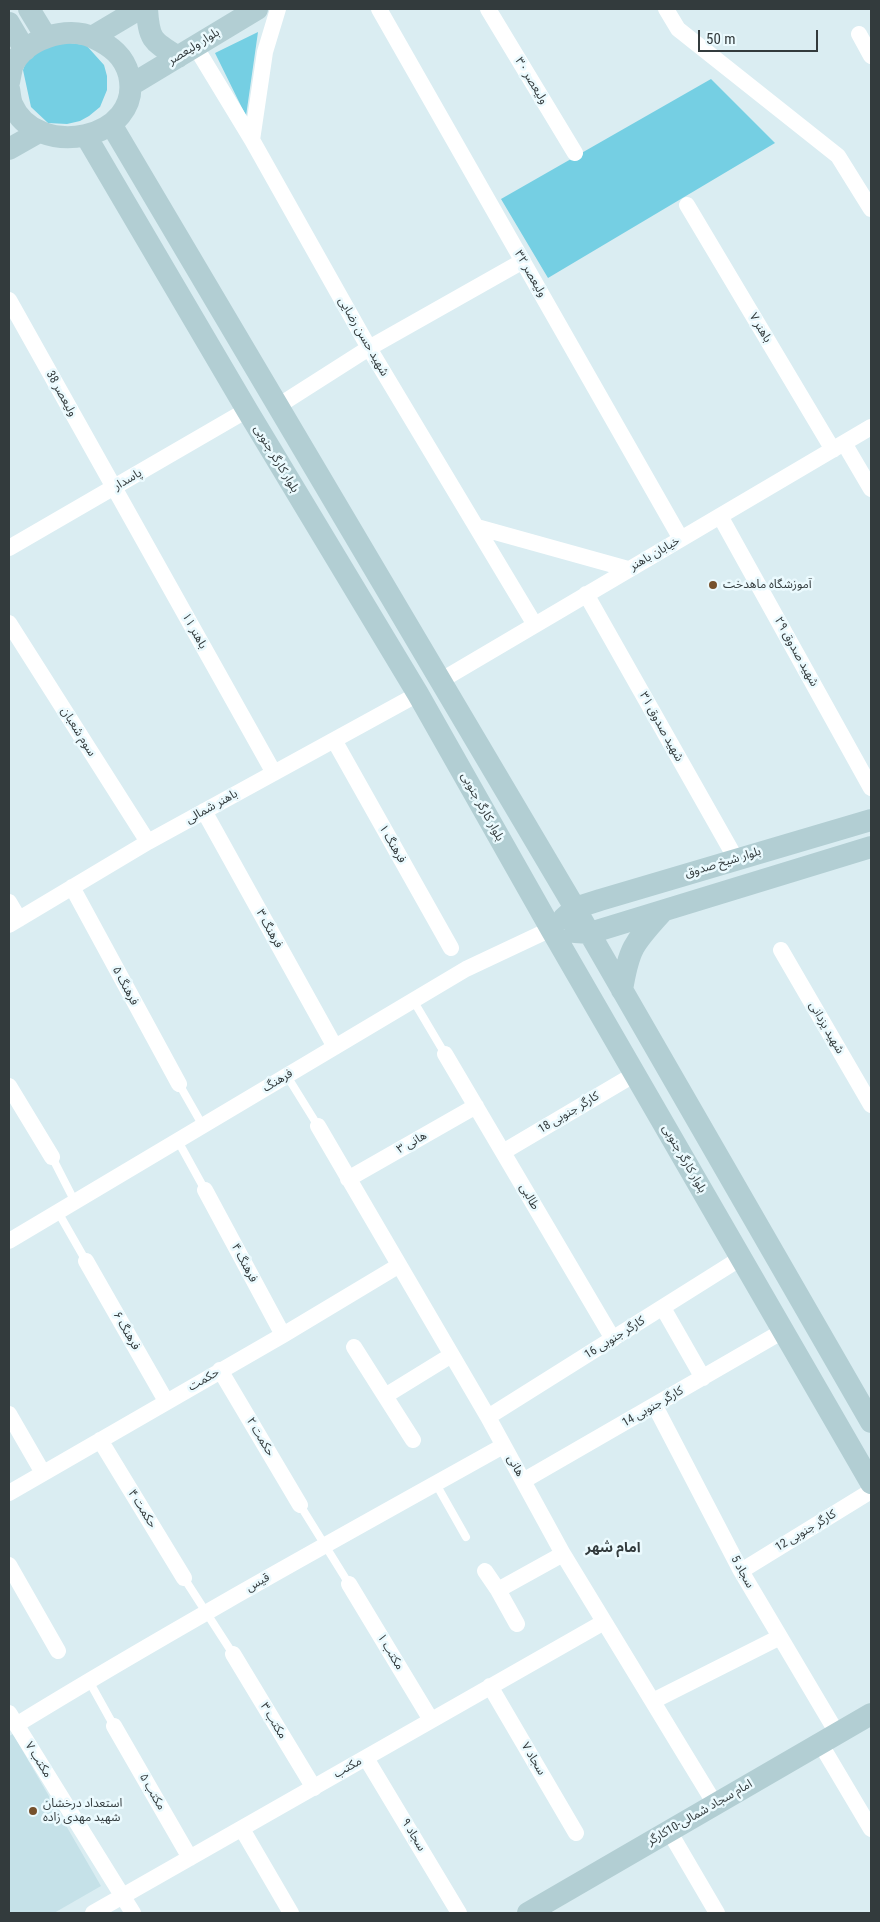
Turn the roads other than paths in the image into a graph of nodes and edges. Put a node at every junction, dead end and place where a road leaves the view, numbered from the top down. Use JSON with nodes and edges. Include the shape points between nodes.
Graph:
{"nodes":[{"id":1,"x":29,"y":9,"type":"edge"},
{"id":2,"x":139,"y":9,"type":"edge"},
{"id":3,"x":147,"y":9,"type":"edge"},
{"id":4,"x":257,"y":9,"type":"edge"},
{"id":5,"x":278,"y":9,"type":"edge"},
{"id":6,"x":379,"y":9,"type":"edge"},
{"id":7,"x":488,"y":9,"type":"edge"},
{"id":8,"x":666,"y":9,"type":"edge"},
{"id":9,"x":9,"y":23,"type":"edge"},
{"id":10,"x":859,"y":34,"type":"dead end"},
{"id":11,"x":46,"y":37,"type":"junction"},
{"id":12,"x":92,"y":37,"type":"junction"},
{"id":13,"x":25,"y":50,"type":"junction"},
{"id":14,"x":187,"y":51,"type":"junction"},
{"id":15,"x":871,"y":56,"type":"edge"},
{"id":16,"x":9,"y":82,"type":"edge"},
{"id":17,"x":131,"y":86,"type":"junction"},
{"id":18,"x":9,"y":89,"type":"edge"},
{"id":19,"x":111,"y":124,"type":"junction"},
{"id":20,"x":39,"y":132,"type":"junction"},
{"id":21,"x":86,"y":136,"type":"junction"},
{"id":22,"x":252,"y":140,"type":"junction"},
{"id":23,"x":9,"y":149,"type":"edge"},
{"id":24,"x":575,"y":153,"type":"dead end"},
{"id":25,"x":687,"y":205,"type":"dead end"},
{"id":26,"x":871,"y":209,"type":"edge"},
{"id":27,"x":523,"y":261,"type":"junction"},
{"id":28,"x":9,"y":300,"type":"edge"},
{"id":29,"x":368,"y":348,"type":"junction"},
{"id":30,"x":278,"y":406,"type":"junction"},
{"id":31,"x":247,"y":410,"type":"junction"},
{"id":32,"x":871,"y":427,"type":"edge"},
{"id":33,"x":838,"y":446,"type":"junction"},
{"id":34,"x":114,"y":488,"type":"junction"},
{"id":35,"x":871,"y":490,"type":"edge"},
{"id":36,"x":720,"y":516,"type":"junction"},
{"id":37,"x":477,"y":528,"type":"junction"},
{"id":38,"x":681,"y":539,"type":"junction"},
{"id":39,"x":9,"y":548,"type":"edge"},
{"id":40,"x":628,"y":569,"type":"junction"},
{"id":41,"x":586,"y":594,"type":"junction"},
{"id":42,"x":9,"y":622,"type":"edge"},
{"id":43,"x":535,"y":625,"type":"junction"},
{"id":44,"x":420,"y":648,"type":"junction"},
{"id":45,"x":396,"y":656,"type":"junction"},
{"id":46,"x":440,"y":681,"type":"junction"},
{"id":47,"x":418,"y":694,"type":"junction"},
{"id":48,"x":334,"y":740,"type":"junction"},
{"id":49,"x":274,"y":773,"type":"junction"},
{"id":50,"x":871,"y":788,"type":"edge"},
{"id":51,"x":204,"y":812,"type":"junction"},
{"id":52,"x":871,"y":820,"type":"edge"},
{"id":53,"x":148,"y":842,"type":"junction"},
{"id":54,"x":871,"y":847,"type":"edge"},
{"id":55,"x":736,"y":859,"type":"junction"},
{"id":56,"x":72,"y":887,"type":"junction"},
{"id":57,"x":9,"y":902,"type":"edge"},
{"id":58,"x":575,"y":908,"type":"junction"},
{"id":59,"x":664,"y":910,"type":"junction"},
{"id":60,"x":14,"y":922,"type":"edge"},
{"id":61,"x":551,"y":929,"type":"junction"},
{"id":62,"x":590,"y":933,"type":"junction"},
{"id":63,"x":451,"y":948,"type":"dead end"},
{"id":64,"x":781,"y":950,"type":"dead end"},
{"id":65,"x":622,"y":990,"type":"junction"},
{"id":66,"x":413,"y":1000,"type":"junction"},
{"id":67,"x":335,"y":1047,"type":"junction"},
{"id":68,"x":445,"y":1054,"type":"joint"},
{"id":69,"x":635,"y":1074,"type":"junction"},
{"id":70,"x":287,"y":1076,"type":"junction"},
{"id":71,"x":179,"y":1084,"type":"joint"},
{"id":72,"x":9,"y":1086,"type":"edge"},
{"id":73,"x":871,"y":1105,"type":"edge"},
{"id":74,"x":476,"y":1106,"type":"junction"},
{"id":75,"x":203,"y":1126,"type":"junction"},
{"id":76,"x":318,"y":1126,"type":"joint"},
{"id":77,"x":178,"y":1141,"type":"junction"},
{"id":78,"x":503,"y":1152,"type":"junction"},
{"id":79,"x":52,"y":1157,"type":"joint"},
{"id":80,"x":348,"y":1179,"type":"junction"},
{"id":81,"x":205,"y":1190,"type":"joint"},
{"id":82,"x":75,"y":1202,"type":"junction"},
{"id":83,"x":58,"y":1212,"type":"junction"},
{"id":84,"x":9,"y":1241,"type":"edge"},
{"id":85,"x":741,"y":1258,"type":"junction"},
{"id":86,"x":86,"y":1261,"type":"joint"},
{"id":87,"x":398,"y":1266,"type":"junction"},
{"id":88,"x":663,"y":1308,"type":"junction"},
{"id":89,"x":783,"y":1331,"type":"junction"},
{"id":90,"x":283,"y":1335,"type":"junction"},
{"id":91,"x":613,"y":1339,"type":"junction"},
{"id":92,"x":354,"y":1347,"type":"dead end"},
{"id":93,"x":450,"y":1356,"type":"junction"},
{"id":94,"x":220,"y":1370,"type":"junction"},
{"id":95,"x":703,"y":1378,"type":"junction"},
{"id":96,"x":385,"y":1396,"type":"junction"},
{"id":97,"x":166,"y":1402,"type":"junction"},
{"id":98,"x":655,"y":1406,"type":"junction"},
{"id":99,"x":9,"y":1414,"type":"edge"},
{"id":100,"x":488,"y":1417,"type":"junction"},
{"id":101,"x":871,"y":1422,"type":"edge"},
{"id":102,"x":100,"y":1440,"type":"junction"},
{"id":103,"x":412,"y":1440,"type":"dead end"},
{"id":104,"x":504,"y":1446,"type":"junction"},
{"id":105,"x":43,"y":1473,"type":"junction"},
{"id":106,"x":523,"y":1481,"type":"junction"},
{"id":107,"x":871,"y":1483,"type":"edge"},
{"id":108,"x":436,"y":1484,"type":"junction"},
{"id":109,"x":871,"y":1491,"type":"edge"},
{"id":110,"x":9,"y":1493,"type":"edge"},
{"id":111,"x":300,"y":1505,"type":"joint"},
{"id":112,"x":466,"y":1536,"type":"dead end"},
{"id":113,"x":325,"y":1545,"type":"junction"},
{"id":114,"x":563,"y":1554,"type":"junction"},
{"id":115,"x":9,"y":1565,"type":"edge"},
{"id":116,"x":741,"y":1570,"type":"junction"},
{"id":117,"x":485,"y":1571,"type":"dead end"},
{"id":118,"x":184,"y":1578,"type":"joint"},
{"id":119,"x":349,"y":1584,"type":"joint"},
{"id":120,"x":498,"y":1590,"type":"junction"},
{"id":121,"x":207,"y":1612,"type":"junction"},
{"id":122,"x":604,"y":1622,"type":"junction"},
{"id":123,"x":517,"y":1624,"type":"dead end"},
{"id":124,"x":780,"y":1637,"type":"junction"},
{"id":125,"x":58,"y":1651,"type":"dead end"},
{"id":126,"x":233,"y":1654,"type":"joint"},
{"id":127,"x":88,"y":1681,"type":"junction"},
{"id":128,"x":490,"y":1686,"type":"junction"},
{"id":129,"x":653,"y":1701,"type":"junction"},
{"id":130,"x":871,"y":1714,"type":"edge"},
{"id":131,"x":13,"y":1719,"type":"edge"},
{"id":132,"x":430,"y":1720,"type":"junction"},
{"id":133,"x":114,"y":1726,"type":"joint"},
{"id":134,"x":828,"y":1738,"type":"junction"},
{"id":135,"x":366,"y":1758,"type":"junction"},
{"id":136,"x":314,"y":1788,"type":"junction"},
{"id":137,"x":715,"y":1804,"type":"junction"},
{"id":138,"x":242,"y":1829,"type":"junction"},
{"id":139,"x":871,"y":1829,"type":"edge"},
{"id":140,"x":669,"y":1831,"type":"junction"},
{"id":141,"x":576,"y":1833,"type":"dead end"},
{"id":142,"x":190,"y":1858,"type":"junction"},
{"id":143,"x":124,"y":1896,"type":"junction"},
{"id":144,"x":93,"y":1913,"type":"edge"},
{"id":145,"x":133,"y":1913,"type":"edge"},
{"id":146,"x":291,"y":1913,"type":"edge"},
{"id":147,"x":459,"y":1913,"type":"edge"},
{"id":148,"x":528,"y":1913,"type":"edge"},
{"id":149,"x":717,"y":1913,"type":"edge"}],
"edges":[{"from":1,"to":11,"type":"main road"},
{"from":2,"to":12,"type":"main road"},
{"from":3,"to":14,"type":"main road","via":[[148,30],[157,44]]},
{"from":4,"to":14,"type":"main road","name":"بلوار ولیعصر"},
{"from":5,"to":22,"type":"street","via":[[264,52]]},
{"from":6,"to":27,"type":"street","name":"ولیعصر ۳۲"},
{"from":7,"to":24,"type":"street","name":"ولیعصر ۳۰"},
{"from":8,"to":26,"type":"street","via":[[678,29],[838,156]]},
{"from":9,"to":13,"type":"main road"},
{"from":10,"to":15,"type":"street"},
{"from":11,"to":12,"type":"main road","via":[[77,33]]},
{"from":11,"to":13,"type":"main road"},
{"from":12,"to":17,"type":"main road","via":[[112,48],[126,65]]},
{"from":13,"to":16,"type":"main road","via":[[13,66]]},
{"from":14,"to":17,"type":"main road","name":"بلوار ولیعصر"},
{"from":14,"to":22,"type":"street","name":"شهید حسن رضایی"},
{"from":17,"to":19,"type":"main road","via":[[122,113]]},
{"from":18,"to":20,"type":"main road","via":[[11,103],[22,120]]},
{"from":19,"to":21,"type":"main road"},
{"from":19,"to":30,"type":"main road"},
{"from":20,"to":21,"type":"main road","via":[[54,137]]},
{"from":20,"to":23,"type":"main road"},
{"from":21,"to":31,"type":"main road","name":"بلوار کارگر جنوبی"},
{"from":22,"to":29,"type":"street","name":"شهید حسن رضایی"},
{"from":25,"to":33,"type":"street","name":"باهنر ۷"},
{"from":27,"to":29,"type":"street"},
{"from":27,"to":38,"type":"street","name":"ولیعصر ۳۲"},
{"from":28,"to":34,"type":"street","name":"ولیعصر 38"},
{"from":29,"to":30,"type":"street"},
{"from":29,"to":37,"type":"street","name":"شهید حسن رضایی"},
{"from":30,"to":44,"type":"main road"},
{"from":31,"to":34,"type":"street","name":"پاسدار"},
{"from":31,"to":45,"type":"main road","name":"بلوار کارگر جنوبی"},
{"from":32,"to":33,"type":"street","name":"خیابان باهنر"},
{"from":33,"to":35,"type":"street","name":"باهنر ۷"},
{"from":33,"to":36,"type":"street","name":"خیابان باهنر"},
{"from":34,"to":39,"type":"street","name":"پاسدار"},
{"from":34,"to":49,"type":"street","name":"باهنر ۱۱"},
{"from":36,"to":38,"type":"street","name":"خیابان باهنر"},
{"from":36,"to":50,"type":"street","name":"شهید صدوق ۲۹"},
{"from":37,"to":40,"type":"street"},
{"from":37,"to":43,"type":"street","name":"شهید حسن رضایی"},
{"from":38,"to":40,"type":"street","name":"خیابان باهنر"},
{"from":40,"to":41,"type":"street","name":"خیابان باهنر"},
{"from":41,"to":43,"type":"street","name":"خیابان باهنر"},
{"from":41,"to":55,"type":"street","name":"شهید صدوق ۳۱"},
{"from":42,"to":53,"type":"street","name":"سوم شعبان"},
{"from":43,"to":46,"type":"street","name":"خیابان باهنر"},
{"from":44,"to":45,"type":"main road","via":[[417,656],[410,659]]},
{"from":44,"to":46,"type":"main road"},
{"from":45,"to":47,"type":"main road","name":"بلوار کارگر جنوبی"},
{"from":46,"to":47,"type":"main road"},
{"from":46,"to":58,"type":"main road"},
{"from":47,"to":48,"type":"street","name":"باهنر شمالی"},
{"from":47,"to":61,"type":"main road","name":"بلوار کارگر جنوبی"},
{"from":48,"to":49,"type":"street","name":"باهنر شمالی"},
{"from":48,"to":63,"type":"street","name":"فرهنگ ۱"},
{"from":49,"to":51,"type":"street","name":"باهنر شمالی"},
{"from":51,"to":53,"type":"street","name":"باهنر شمالی"},
{"from":51,"to":67,"type":"street","name":"فرهنگ ۳"},
{"from":52,"to":55,"type":"main road","name":"بلوار شیخ صدوق"},
{"from":53,"to":56,"type":"street","name":"باهنر شمالی"},
{"from":54,"to":59,"type":"main road"},
{"from":55,"to":58,"type":"main road","name":"بلوار شیخ صدوق"},
{"from":56,"to":60,"type":"street","name":"باهنر شمالی"},
{"from":56,"to":71,"type":"street","name":"فرهنگ ۵"},
{"from":57,"to":60,"type":"street"},
{"from":58,"to":61,"type":"main road"},
{"from":58,"to":62,"type":"main road"},
{"from":59,"to":62,"type":"main road"},
{"from":59,"to":65,"type":"main road","via":[[631,949]]},
{"from":61,"to":62,"type":"main road"},
{"from":61,"to":66,"type":"street","name":"فرهنگ","via":[[466,969]]},
{"from":61,"to":69,"type":"main road","name":"بلوار کارگر جنوبی"},
{"from":62,"to":65,"type":"main road"},
{"from":64,"to":73,"type":"street","name":"شهید یزدانی"},
{"from":65,"to":101,"type":"main road"},
{"from":66,"to":67,"type":"street","name":"فرهنگ"},
{"from":66,"to":68,"type":"lane"},
{"from":67,"to":70,"type":"street","name":"فرهنگ"},
{"from":68,"to":74,"type":"street","name":"طالبی"},
{"from":69,"to":78,"type":"street","name":"کارگر جنوبی 18"},
{"from":69,"to":85,"type":"main road","name":"بلوار کارگر جنوبی"},
{"from":70,"to":75,"type":"street","name":"فرهنگ"},
{"from":70,"to":76,"type":"lane"},
{"from":71,"to":75,"type":"lane"},
{"from":72,"to":79,"type":"street"},
{"from":74,"to":78,"type":"street","name":"طالبی"},
{"from":74,"to":80,"type":"street","name":"هانی ۳"},
{"from":75,"to":77,"type":"street","name":"فرهنگ"},
{"from":76,"to":80,"type":"street","name":"هانی"},
{"from":77,"to":81,"type":"lane"},
{"from":77,"to":82,"type":"street","name":"فرهنگ"},
{"from":78,"to":91,"type":"street","name":"طالبی"},
{"from":79,"to":82,"type":"lane"},
{"from":80,"to":87,"type":"street","name":"هانی"},
{"from":81,"to":90,"type":"street","name":"فرهنگ ۴"},
{"from":82,"to":83,"type":"street","name":"فرهنگ"},
{"from":83,"to":84,"type":"street","name":"فرهنگ"},
{"from":83,"to":86,"type":"lane"},
{"from":85,"to":88,"type":"street","name":"کارگر جنوبی 16"},
{"from":85,"to":89,"type":"main road","name":"بلوار کارگر جنوبی"},
{"from":86,"to":97,"type":"street","name":"فرهنگ ۶"},
{"from":87,"to":90,"type":"street","name":"حکمت"},
{"from":87,"to":93,"type":"street","name":"هانی"},
{"from":88,"to":91,"type":"street","name":"کارگر جنوبی 16"},
{"from":88,"to":95,"type":"street"},
{"from":89,"to":95,"type":"street","name":"کارگر جنوبی 14"},
{"from":89,"to":107,"type":"main road","name":"بلوار کارگر جنوبی"},
{"from":90,"to":94,"type":"street","name":"حکمت"},
{"from":91,"to":100,"type":"street","name":"کارگر جنوبی 16"},
{"from":92,"to":96,"type":"street"},
{"from":93,"to":96,"type":"street"},
{"from":93,"to":100,"type":"street","name":"هانی"},
{"from":94,"to":97,"type":"street","name":"حکمت"},
{"from":94,"to":111,"type":"street","name":"حکمت ۲"},
{"from":95,"to":98,"type":"street","name":"کارگر جنوبی 14"},
{"from":96,"to":103,"type":"street"},
{"from":97,"to":102,"type":"street","name":"حکمت"},
{"from":98,"to":106,"type":"street","name":"کارگر جنوبی 14"},
{"from":98,"to":116,"type":"street","name":"سجاد 5"},
{"from":99,"to":105,"type":"street"},
{"from":100,"to":104,"type":"street","name":"هانی"},
{"from":102,"to":105,"type":"street","name":"حکمت"},
{"from":102,"to":118,"type":"street","name":"حکمت ۴"},
{"from":104,"to":106,"type":"street","name":"هانی"},
{"from":104,"to":108,"type":"street","name":"قیس"},
{"from":105,"to":110,"type":"street","name":"حکمت"},
{"from":106,"to":114,"type":"street","name":"هانی"},
{"from":108,"to":112,"type":"lane"},
{"from":108,"to":113,"type":"street","name":"قیس"},
{"from":109,"to":116,"type":"street","name":"کارگر جنوبی 12"},
{"from":111,"to":113,"type":"lane"},
{"from":113,"to":119,"type":"lane"},
{"from":113,"to":121,"type":"street","name":"قیس"},
{"from":114,"to":120,"type":"street"},
{"from":114,"to":122,"type":"street","name":"هانی"},
{"from":115,"to":125,"type":"street"},
{"from":116,"to":124,"type":"street","name":"سجاد 5"},
{"from":117,"to":120,"type":"street"},
{"from":118,"to":121,"type":"lane"},
{"from":119,"to":132,"type":"street","name":"مکتب ۱"},
{"from":120,"to":123,"type":"street"},
{"from":121,"to":126,"type":"lane"},
{"from":121,"to":127,"type":"street","name":"قیس"},
{"from":122,"to":128,"type":"street","name":"مکتب"},
{"from":122,"to":129,"type":"street","name":"هانی"},
{"from":124,"to":129,"type":"street"},
{"from":124,"to":134,"type":"street","name":"سجاد 5"},
{"from":126,"to":136,"type":"street","name":"مکتب ۳"},
{"from":127,"to":131,"type":"street","name":"قیس"},
{"from":127,"to":133,"type":"lane"},
{"from":128,"to":132,"type":"street","name":"مکتب"},
{"from":128,"to":141,"type":"street","name":"سجاد ۷"},
{"from":129,"to":137,"type":"street","name":"هانی"},
{"from":130,"to":134,"type":"main road","name":"امام سجاد شمالی-10کارگر"},
{"from":131,"to":143,"type":"street","name":"مکتب ۷"},
{"from":132,"to":135,"type":"street","name":"مکتب"},
{"from":133,"to":142,"type":"street","name":"مکتب ۵"},
{"from":134,"to":137,"type":"main road","name":"امام سجاد شمالی-10کارگر"},
{"from":134,"to":139,"type":"street","name":"سجاد 5"},
{"from":135,"to":136,"type":"street","name":"مکتب"},
{"from":135,"to":147,"type":"street","name":"سجاد ۹"},
{"from":136,"to":138,"type":"street","name":"مکتب"},
{"from":137,"to":140,"type":"main road","name":"امام سجاد شمالی-10کارگر"},
{"from":138,"to":142,"type":"street","name":"مکتب"},
{"from":138,"to":146,"type":"street"},
{"from":140,"to":148,"type":"main road","name":"امام سجاد شمالی-10کارگر"},
{"from":140,"to":149,"type":"street"},
{"from":142,"to":143,"type":"street","name":"مکتب"},
{"from":143,"to":144,"type":"street","name":"مکتب"},
{"from":143,"to":145,"type":"street","name":"مکتب ۷"}]}
